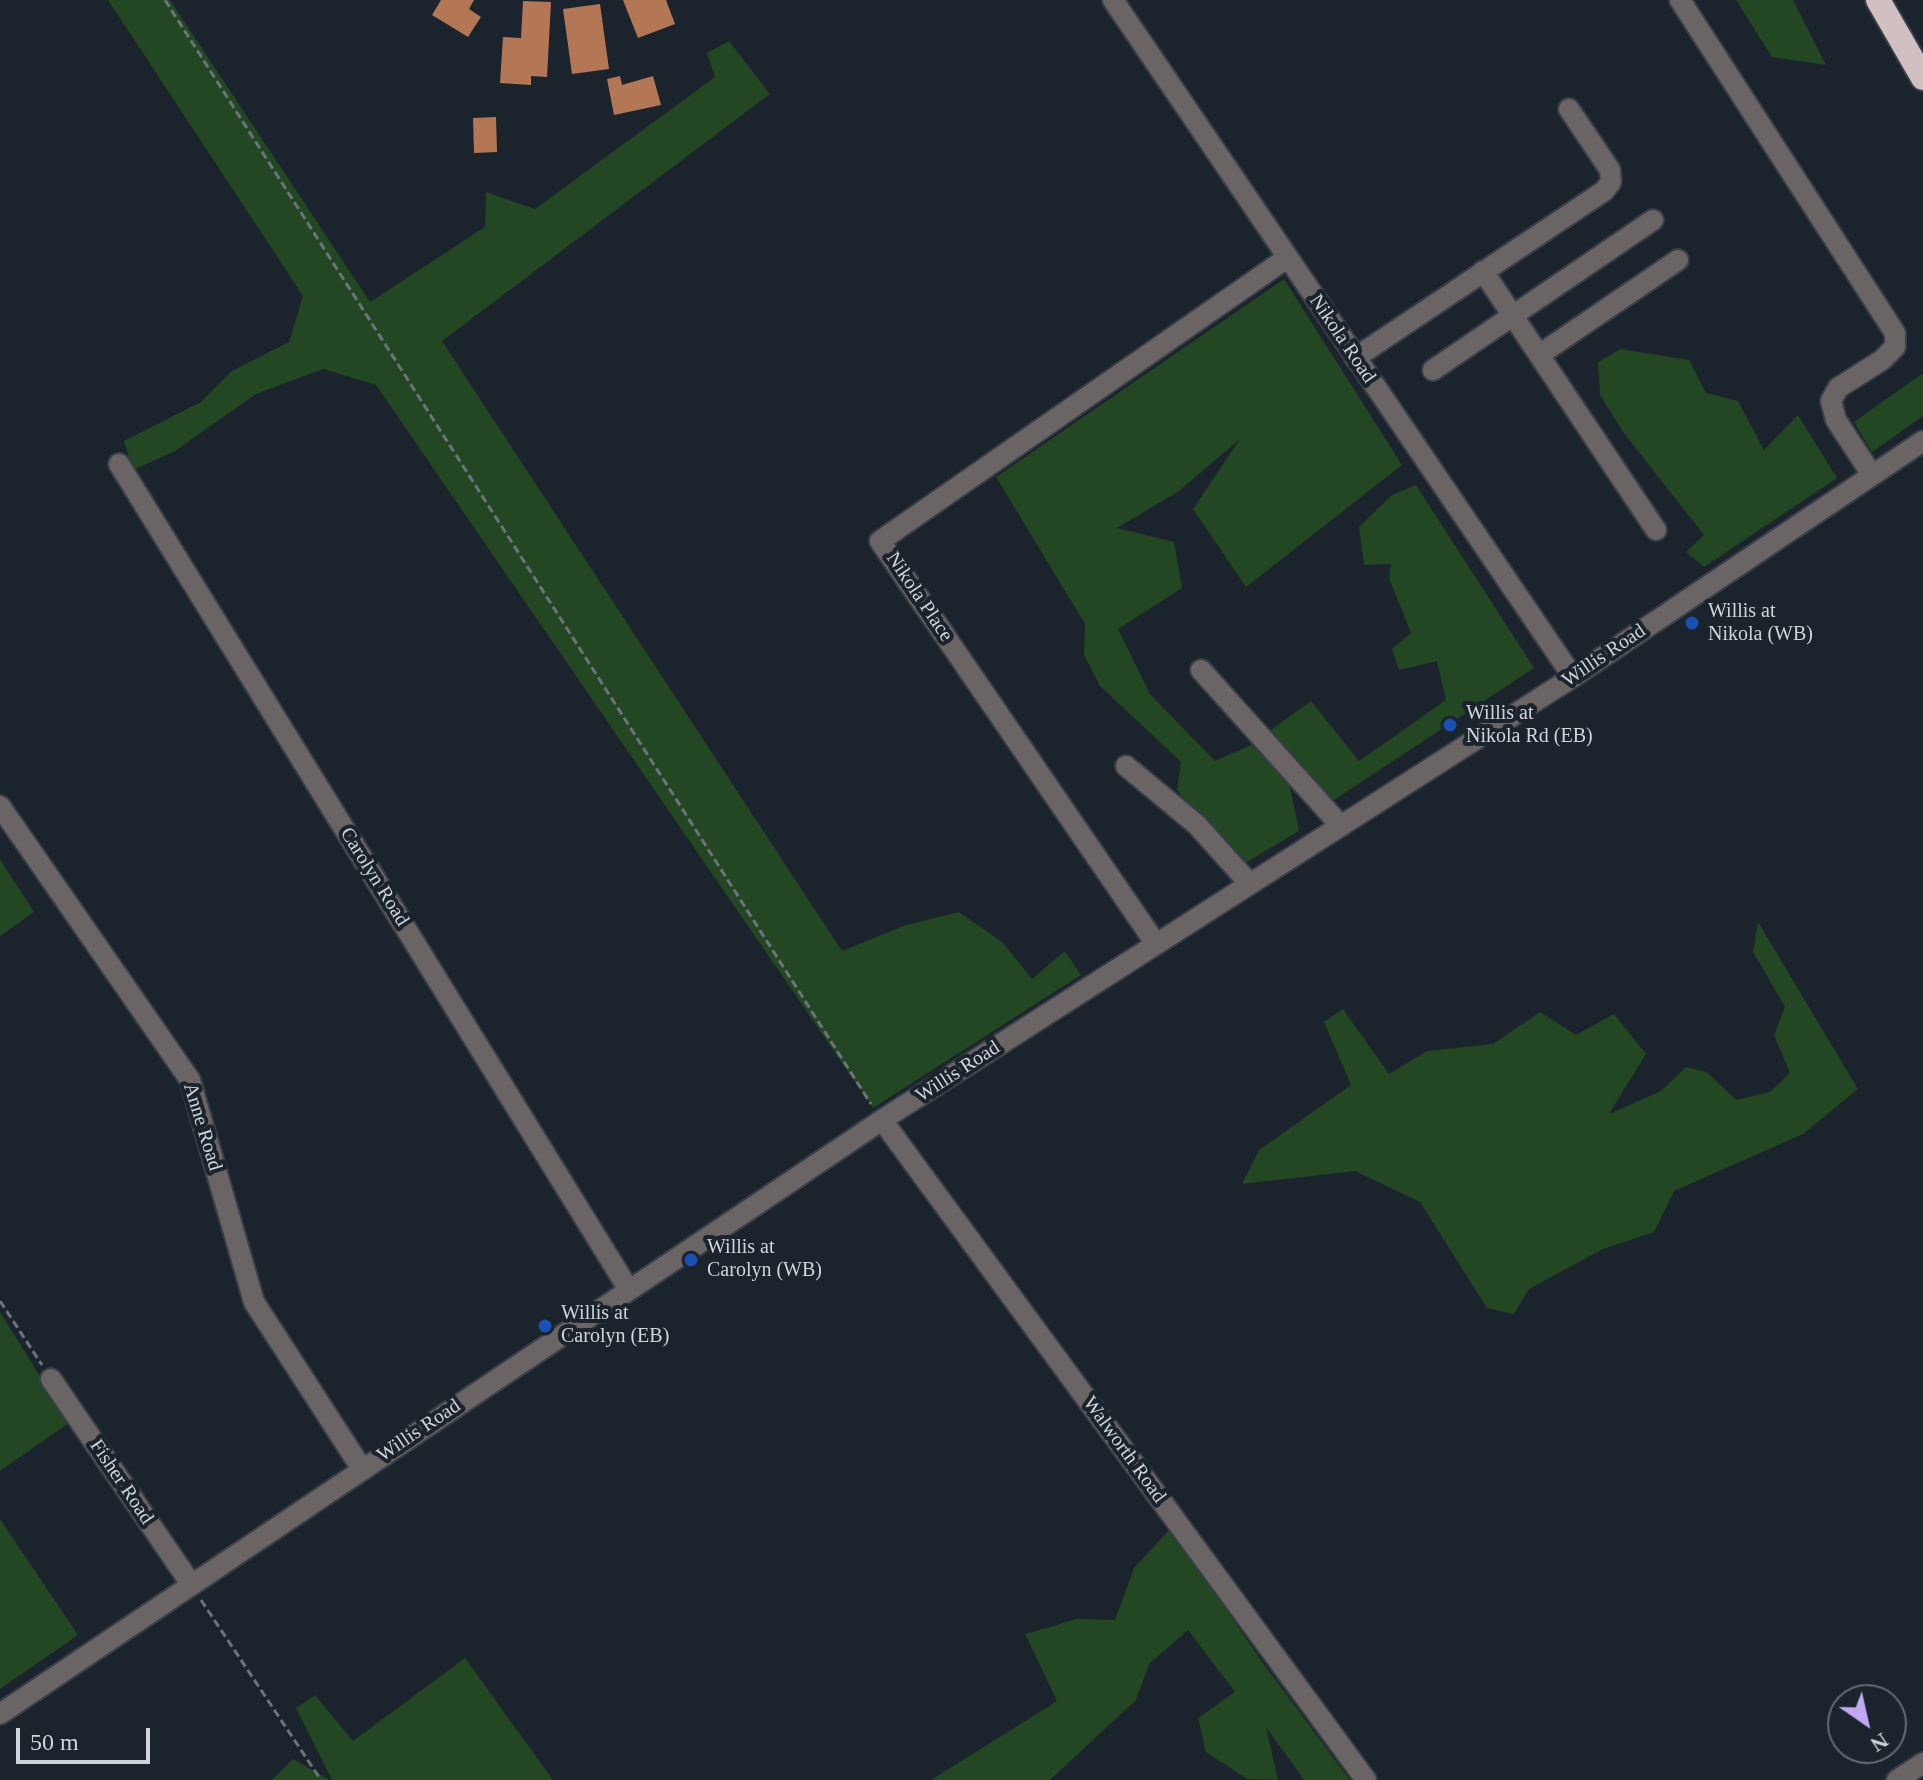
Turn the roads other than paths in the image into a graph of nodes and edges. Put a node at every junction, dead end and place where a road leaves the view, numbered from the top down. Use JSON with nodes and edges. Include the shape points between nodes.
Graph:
{"nodes":[{"id":1,"x":1113,"y":0,"type":"edge"},
{"id":2,"x":1680,"y":0,"type":"edge"},
{"id":3,"x":1878,"y":0,"type":"edge"},
{"id":4,"x":1891,"y":0,"type":"edge"},
{"id":5,"x":1923,"y":52,"type":"edge"},
{"id":6,"x":1923,"y":78,"type":"edge"},
{"id":7,"x":1569,"y":109,"type":"dead end"},
{"id":8,"x":1653,"y":220,"type":"dead end"},
{"id":9,"x":1287,"y":258,"type":"junction"},
{"id":10,"x":1678,"y":260,"type":"dead end"},
{"id":11,"x":1483,"y":271,"type":"junction"},
{"id":12,"x":1514,"y":317,"type":"junction"},
{"id":13,"x":1539,"y":355,"type":"junction"},
{"id":14,"x":1355,"y":358,"type":"junction"},
{"id":15,"x":1433,"y":370,"type":"dead end"},
{"id":16,"x":1923,"y":441,"type":"edge"},
{"id":17,"x":119,"y":464,"type":"dead end"},
{"id":18,"x":1872,"y":475,"type":"junction"},
{"id":19,"x":1656,"y":530,"type":"dead end"},
{"id":20,"x":1201,"y":670,"type":"dead end"},
{"id":21,"x":1573,"y":677,"type":"junction"},
{"id":22,"x":1126,"y":766,"type":"dead end"},
{"id":23,"x":0,"y":806,"type":"edge"},
{"id":24,"x":1341,"y":826,"type":"junction"},
{"id":25,"x":1250,"y":884,"type":"junction"},
{"id":26,"x":1156,"y":944,"type":"junction"},
{"id":27,"x":882,"y":1120,"type":"junction"},
{"id":28,"x":629,"y":1290,"type":"junction"},
{"id":29,"x":51,"y":1379,"type":"road end"},
{"id":30,"x":362,"y":1469,"type":"junction"},
{"id":31,"x":191,"y":1584,"type":"junction"},
{"id":32,"x":0,"y":1714,"type":"edge"},
{"id":33,"x":1923,"y":1763,"type":"edge"},
{"id":34,"x":1366,"y":1780,"type":"edge"},
{"id":35,"x":1897,"y":1780,"type":"edge"}],
"edges":[{"from":1,"to":9,"type":"street","name":"Nikola Road"},
{"from":2,"to":18,"type":"street","via":[[1895,333],[1895,347],[1838,388],[1831,401],[1836,420]]},
{"from":3,"to":6,"type":"highway"},
{"from":4,"to":5,"type":"highway"},
{"from":7,"to":11,"type":"street","via":[[1610,170],[1611,182]]},
{"from":8,"to":12,"type":"street"},
{"from":9,"to":14,"type":"street","name":"Nikola Road"},
{"from":9,"to":26,"type":"street","name":"Nikola Place","via":[[880,541]]},
{"from":10,"to":13,"type":"street"},
{"from":11,"to":12,"type":"street"},
{"from":11,"to":14,"type":"street"},
{"from":12,"to":13,"type":"street"},
{"from":12,"to":15,"type":"street"},
{"from":13,"to":19,"type":"street"},
{"from":14,"to":21,"type":"street","name":"Nikola Road"},
{"from":16,"to":18,"type":"street","name":"Willis Road"},
{"from":17,"to":28,"type":"street","name":"Carolyn Road"},
{"from":18,"to":21,"type":"street","name":"Willis Road"},
{"from":20,"to":24,"type":"street"},
{"from":21,"to":24,"type":"street","name":"Willis Road"},
{"from":22,"to":25,"type":"street","via":[[1197,825]]},
{"from":23,"to":30,"type":"street","name":"Anne Road","via":[[190,1080],[254,1302]]},
{"from":24,"to":25,"type":"street","name":"Willis Road"},
{"from":25,"to":26,"type":"street","name":"Willis Road"},
{"from":26,"to":27,"type":"street","name":"Willis Road"},
{"from":27,"to":28,"type":"street","name":"Willis Road"},
{"from":27,"to":34,"type":"street","name":"Walworth Road"},
{"from":28,"to":30,"type":"street","name":"Willis Road"},
{"from":29,"to":31,"type":"street","name":"Fisher Road"},
{"from":30,"to":31,"type":"street","name":"Willis Road"},
{"from":31,"to":32,"type":"street","name":"Willis Road"},
{"from":33,"to":35,"type":"street"}]}
